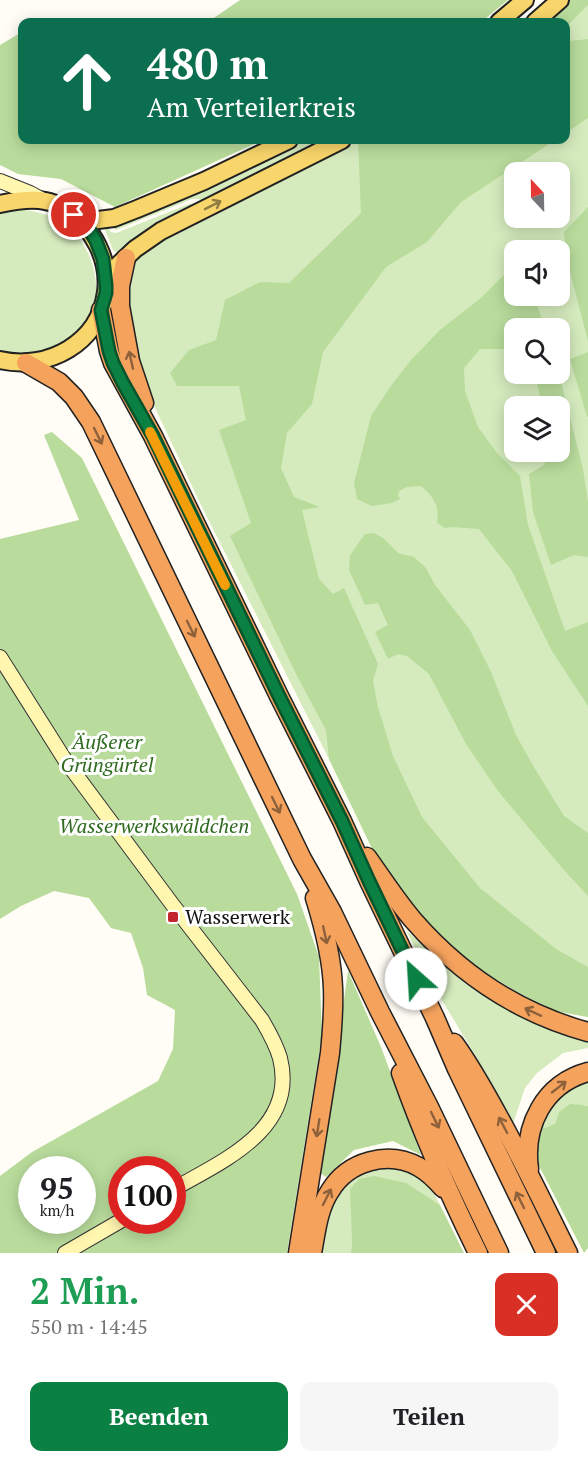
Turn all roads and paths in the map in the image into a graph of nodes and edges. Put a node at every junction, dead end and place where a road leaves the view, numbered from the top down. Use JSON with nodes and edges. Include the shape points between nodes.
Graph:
{"nodes":[{"id":1,"x":525,"y":0,"type":"edge"},
{"id":2,"x":560,"y":0,"type":"edge"},
{"id":3,"x":504,"y":18,"type":"edge"},
{"id":4,"x":540,"y":18,"type":"edge"},
{"id":5,"x":281,"y":144,"type":"edge"},
{"id":6,"x":334,"y":144,"type":"edge"},
{"id":7,"x":0,"y":181,"type":"edge"},
{"id":8,"x":45,"y":201,"type":"junction"},
{"id":9,"x":0,"y":204,"type":"edge"},
{"id":10,"x":82,"y":222,"type":"junction"},
{"id":11,"x":126,"y":258,"type":"junction"},
{"id":12,"x":106,"y":277,"type":"junction"},
{"id":13,"x":101,"y":310,"type":"junction"},
{"id":14,"x":0,"y":360,"type":"edge"},
{"id":15,"x":26,"y":363,"type":"junction"},
{"id":16,"x":153,"y":436,"type":"junction"},
{"id":17,"x":0,"y":657,"type":"edge"},
{"id":18,"x":342,"y":821,"type":"junction"},
{"id":19,"x":303,"y":859,"type":"junction"},
{"id":20,"x":380,"y":1012,"type":"junction"},
{"id":21,"x":435,"y":1018,"type":"junction"},
{"id":22,"x":588,"y":1032,"type":"edge"},
{"id":23,"x":588,"y":1072,"type":"edge"},
{"id":24,"x":531,"y":1177,"type":"junction"},
{"id":25,"x":186,"y":1182,"type":"edge"},
{"id":26,"x":449,"y":1194,"type":"junction"},
{"id":27,"x":108,"y":1228,"type":"edge"},
{"id":28,"x":65,"y":1253,"type":"edge"},
{"id":29,"x":298,"y":1253,"type":"edge"},
{"id":30,"x":312,"y":1253,"type":"edge"},
{"id":31,"x":478,"y":1253,"type":"edge"},
{"id":32,"x":499,"y":1253,"type":"edge"},
{"id":33,"x":546,"y":1253,"type":"edge"},
{"id":34,"x":568,"y":1253,"type":"edge"}],
"edges":[{"from":1,"to":3,"type":"main road"},
{"from":2,"to":4,"type":"main road"},
{"from":5,"to":10,"type":"main road","via":[[138,209],[114,218]]},
{"from":11,"to":6,"type":"main road","one_way":true,"via":[[161,231]]},
{"from":7,"to":8,"type":"street"},
{"from":8,"to":9,"type":"main road"},
{"from":8,"to":10,"type":"main road"},
{"from":10,"to":12,"type":"main road","via":[[100,250]]},
{"from":11,"to":12,"type":"main road"},
{"from":16,"to":11,"type":"highway","one_way":true,"via":[[130,361],[120,306]]},
{"from":12,"to":13,"type":"main road"},
{"from":13,"to":15,"type":"main road","via":[[84,337],[67,351]]},
{"from":13,"to":16,"type":"highway","via":[[113,363]]},
{"from":14,"to":15,"type":"main road"},
{"from":15,"to":19,"type":"highway","one_way":true,"via":[[59,382],[91,422]]},
{"from":16,"to":18,"type":"highway"},
{"from":17,"to":25,"type":"street","via":[[65,760],[262,1020],[280,1058],[281,1092],[270,1121],[245,1147]]},
{"from":18,"to":21,"type":"highway"},
{"from":22,"to":18,"type":"highway","one_way":true,"via":[[516,1004],[484,985],[442,951],[414,921]]},
{"from":19,"to":20,"type":"highway"},
{"from":19,"to":29,"type":"highway","one_way":true,"via":[[326,937],[333,1007],[330,1053]]},
{"from":20,"to":26,"type":"highway"},
{"from":20,"to":32,"type":"highway","one_way":true},
{"from":24,"to":21,"type":"highway","one_way":true,"via":[[476,1076]]},
{"from":33,"to":21,"type":"highway","one_way":true},
{"from":24,"to":23,"type":"highway","one_way":true,"via":[[528,1139],[541,1105],[558,1086]]},
{"from":24,"to":34,"type":"highway"},
{"from":30,"to":26,"type":"highway","one_way":true,"via":[[324,1201],[336,1182],[358,1165],[385,1159],[406,1162],[426,1172]]},
{"from":26,"to":31,"type":"highway"},
{"from":27,"to":28,"type":"street"}]}
